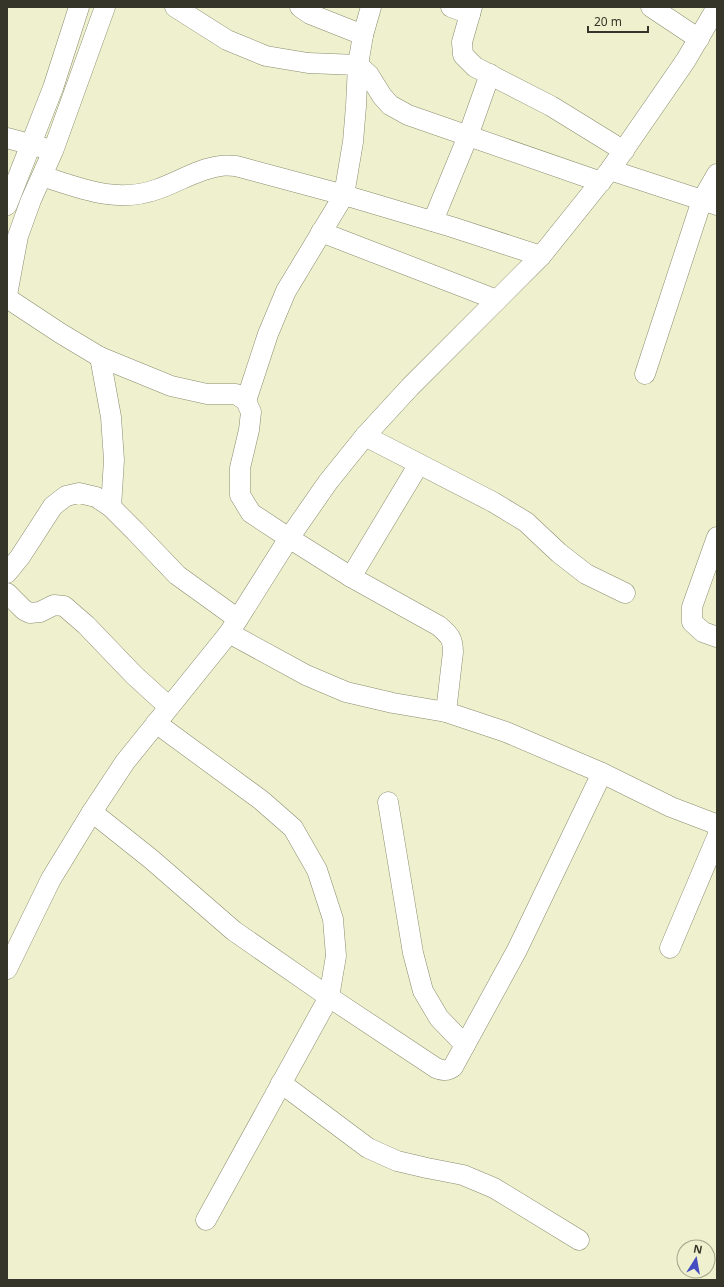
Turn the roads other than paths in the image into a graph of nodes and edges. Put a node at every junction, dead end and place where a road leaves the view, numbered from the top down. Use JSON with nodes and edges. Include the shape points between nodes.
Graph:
{"nodes":[{"id":1,"x":79,"y":7,"type":"edge"},
{"id":2,"x":105,"y":7,"type":"edge"},
{"id":3,"x":175,"y":7,"type":"edge"},
{"id":4,"x":300,"y":7,"type":"edge"},
{"id":5,"x":372,"y":7,"type":"edge"},
{"id":6,"x":451,"y":7,"type":"edge"},
{"id":7,"x":651,"y":7,"type":"edge"},
{"id":8,"x":717,"y":7,"type":"edge"},
{"id":9,"x":471,"y":10,"type":"edge"},
{"id":10,"x":363,"y":35,"type":"junction"},
{"id":11,"x":699,"y":39,"type":"junction"},
{"id":12,"x":358,"y":65,"type":"junction"},
{"id":13,"x":490,"y":74,"type":"junction"},
{"id":14,"x":468,"y":136,"type":"junction"},
{"id":15,"x":7,"y":138,"type":"edge"},
{"id":16,"x":42,"y":148,"type":"junction"},
{"id":17,"x":624,"y":151,"type":"junction"},
{"id":18,"x":717,"y":174,"type":"edge"},
{"id":19,"x":42,"y":176,"type":"junction"},
{"id":20,"x":606,"y":176,"type":"junction"},
{"id":21,"x":344,"y":195,"type":"junction"},
{"id":22,"x":710,"y":202,"type":"edge"},
{"id":23,"x":7,"y":205,"type":"edge"},
{"id":24,"x":433,"y":221,"type":"junction"},
{"id":25,"x":321,"y":232,"type":"junction"},
{"id":26,"x":541,"y":256,"type":"junction"},
{"id":27,"x":7,"y":296,"type":"edge"},
{"id":28,"x":497,"y":300,"type":"junction"},
{"id":29,"x":100,"y":357,"type":"junction"},
{"id":30,"x":645,"y":374,"type":"dead end"},
{"id":31,"x":246,"y":401,"type":"junction"},
{"id":32,"x":365,"y":436,"type":"junction"},
{"id":33,"x":419,"y":464,"type":"junction"},
{"id":34,"x":111,"y":507,"type":"junction"},
{"id":35,"x":717,"y":536,"type":"edge"},
{"id":36,"x":289,"y":538,"type":"junction"},
{"id":37,"x":7,"y":573,"type":"edge"},
{"id":38,"x":351,"y":577,"type":"junction"},
{"id":39,"x":7,"y":593,"type":"edge"},
{"id":40,"x":625,"y":593,"type":"dead end"},
{"id":41,"x":234,"y":626,"type":"junction"},
{"id":42,"x":717,"y":637,"type":"edge"},
{"id":43,"x":168,"y":707,"type":"junction"},
{"id":44,"x":446,"y":712,"type":"junction"},
{"id":45,"x":156,"y":723,"type":"junction"},
{"id":46,"x":602,"y":773,"type":"junction"},
{"id":47,"x":388,"y":802,"type":"dead end"},
{"id":48,"x":92,"y":812,"type":"junction"},
{"id":49,"x":717,"y":827,"type":"edge"},
{"id":50,"x":717,"y":836,"type":"edge"},
{"id":51,"x":670,"y":948,"type":"dead end"},
{"id":52,"x":7,"y":969,"type":"edge"},
{"id":53,"x":329,"y":997,"type":"junction"},
{"id":54,"x":465,"y":1045,"type":"junction"},
{"id":55,"x":281,"y":1083,"type":"junction"},
{"id":56,"x":206,"y":1220,"type":"dead end"},
{"id":57,"x":579,"y":1240,"type":"dead end"}],
"edges":[{"from":1,"to":16,"type":"street","via":[[53,88]]},
{"from":2,"to":16,"type":"street"},
{"from":3,"to":12,"type":"street","via":[[227,40],[266,56],[308,63]]},
{"from":4,"to":10,"type":"street","via":[[310,14]]},
{"from":5,"to":10,"type":"street"},
{"from":6,"to":9,"type":"street"},
{"from":7,"to":11,"type":"street"},
{"from":8,"to":11,"type":"street"},
{"from":9,"to":13,"type":"street","via":[[462,42],[463,56],[475,67]]},
{"from":10,"to":12,"type":"street"},
{"from":11,"to":17,"type":"street"},
{"from":12,"to":14,"type":"street","via":[[369,75],[390,105],[408,115]]},
{"from":12,"to":21,"type":"street","via":[[353,142]]},
{"from":13,"to":14,"type":"street"},
{"from":13,"to":17,"type":"street","via":[[551,106]]},
{"from":14,"to":20,"type":"street"},
{"from":14,"to":24,"type":"street"},
{"from":15,"to":16,"type":"street"},
{"from":16,"to":19,"type":"street"},
{"from":16,"to":23,"type":"street"},
{"from":17,"to":20,"type":"street"},
{"from":18,"to":22,"type":"street"},
{"from":19,"to":21,"type":"street","via":[[95,193],[129,196],[157,189],[201,171],[221,166],[236,166]]},
{"from":19,"to":27,"type":"street","via":[[18,236]]},
{"from":20,"to":22,"type":"street"},
{"from":20,"to":26,"type":"street"},
{"from":21,"to":24,"type":"street"},
{"from":21,"to":25,"type":"street"},
{"from":22,"to":30,"type":"street"},
{"from":24,"to":26,"type":"street"},
{"from":25,"to":28,"type":"street"},
{"from":25,"to":31,"type":"street","via":[[286,291],[268,334]]},
{"from":26,"to":28,"type":"street"},
{"from":27,"to":29,"type":"street"},
{"from":28,"to":32,"type":"street"},
{"from":29,"to":31,"type":"street","via":[[171,386],[207,394],[236,394]]},
{"from":29,"to":34,"type":"street","via":[[111,418],[114,460]]},
{"from":31,"to":36,"type":"street","via":[[251,412],[240,468],[240,495],[251,513]]},
{"from":32,"to":33,"type":"street"},
{"from":32,"to":36,"type":"street","via":[[328,482]]},
{"from":33,"to":38,"type":"street"},
{"from":33,"to":40,"type":"street","via":[[526,522],[559,554],[586,574]]},
{"from":34,"to":37,"type":"street","via":[[96,497],[79,493],[66,496],[53,506]]},
{"from":34,"to":41,"type":"street","via":[[177,575]]},
{"from":35,"to":42,"type":"street","via":[[692,607],[692,622],[703,632]]},
{"from":36,"to":38,"type":"street"},
{"from":36,"to":41,"type":"street"},
{"from":38,"to":44,"type":"street","via":[[449,634],[453,642],[453,652]]},
{"from":39,"to":43,"type":"street","via":[[30,613],[40,612],[54,605],[64,606]]},
{"from":41,"to":43,"type":"street"},
{"from":41,"to":44,"type":"street","via":[[306,675],[346,692]]},
{"from":43,"to":45,"type":"street"},
{"from":44,"to":46,"type":"street","via":[[506,732]]},
{"from":45,"to":48,"type":"street","via":[[125,762]]},
{"from":45,"to":53,"type":"street","via":[[261,800],[293,828],[317,870],[333,919],[336,956]]},
{"from":46,"to":49,"type":"street"},
{"from":46,"to":54,"type":"street","via":[[516,950]]},
{"from":47,"to":54,"type":"street","via":[[413,953],[423,992],[439,1018]]},
{"from":48,"to":52,"type":"street","via":[[52,880]]},
{"from":48,"to":53,"type":"street","via":[[234,931]]},
{"from":50,"to":51,"type":"street"},
{"from":53,"to":54,"type":"street","via":[[442,1071],[453,1067]]},
{"from":53,"to":55,"type":"street"},
{"from":55,"to":56,"type":"street"},
{"from":55,"to":57,"type":"street","via":[[368,1148],[397,1161],[463,1175],[494,1188]]}]}
